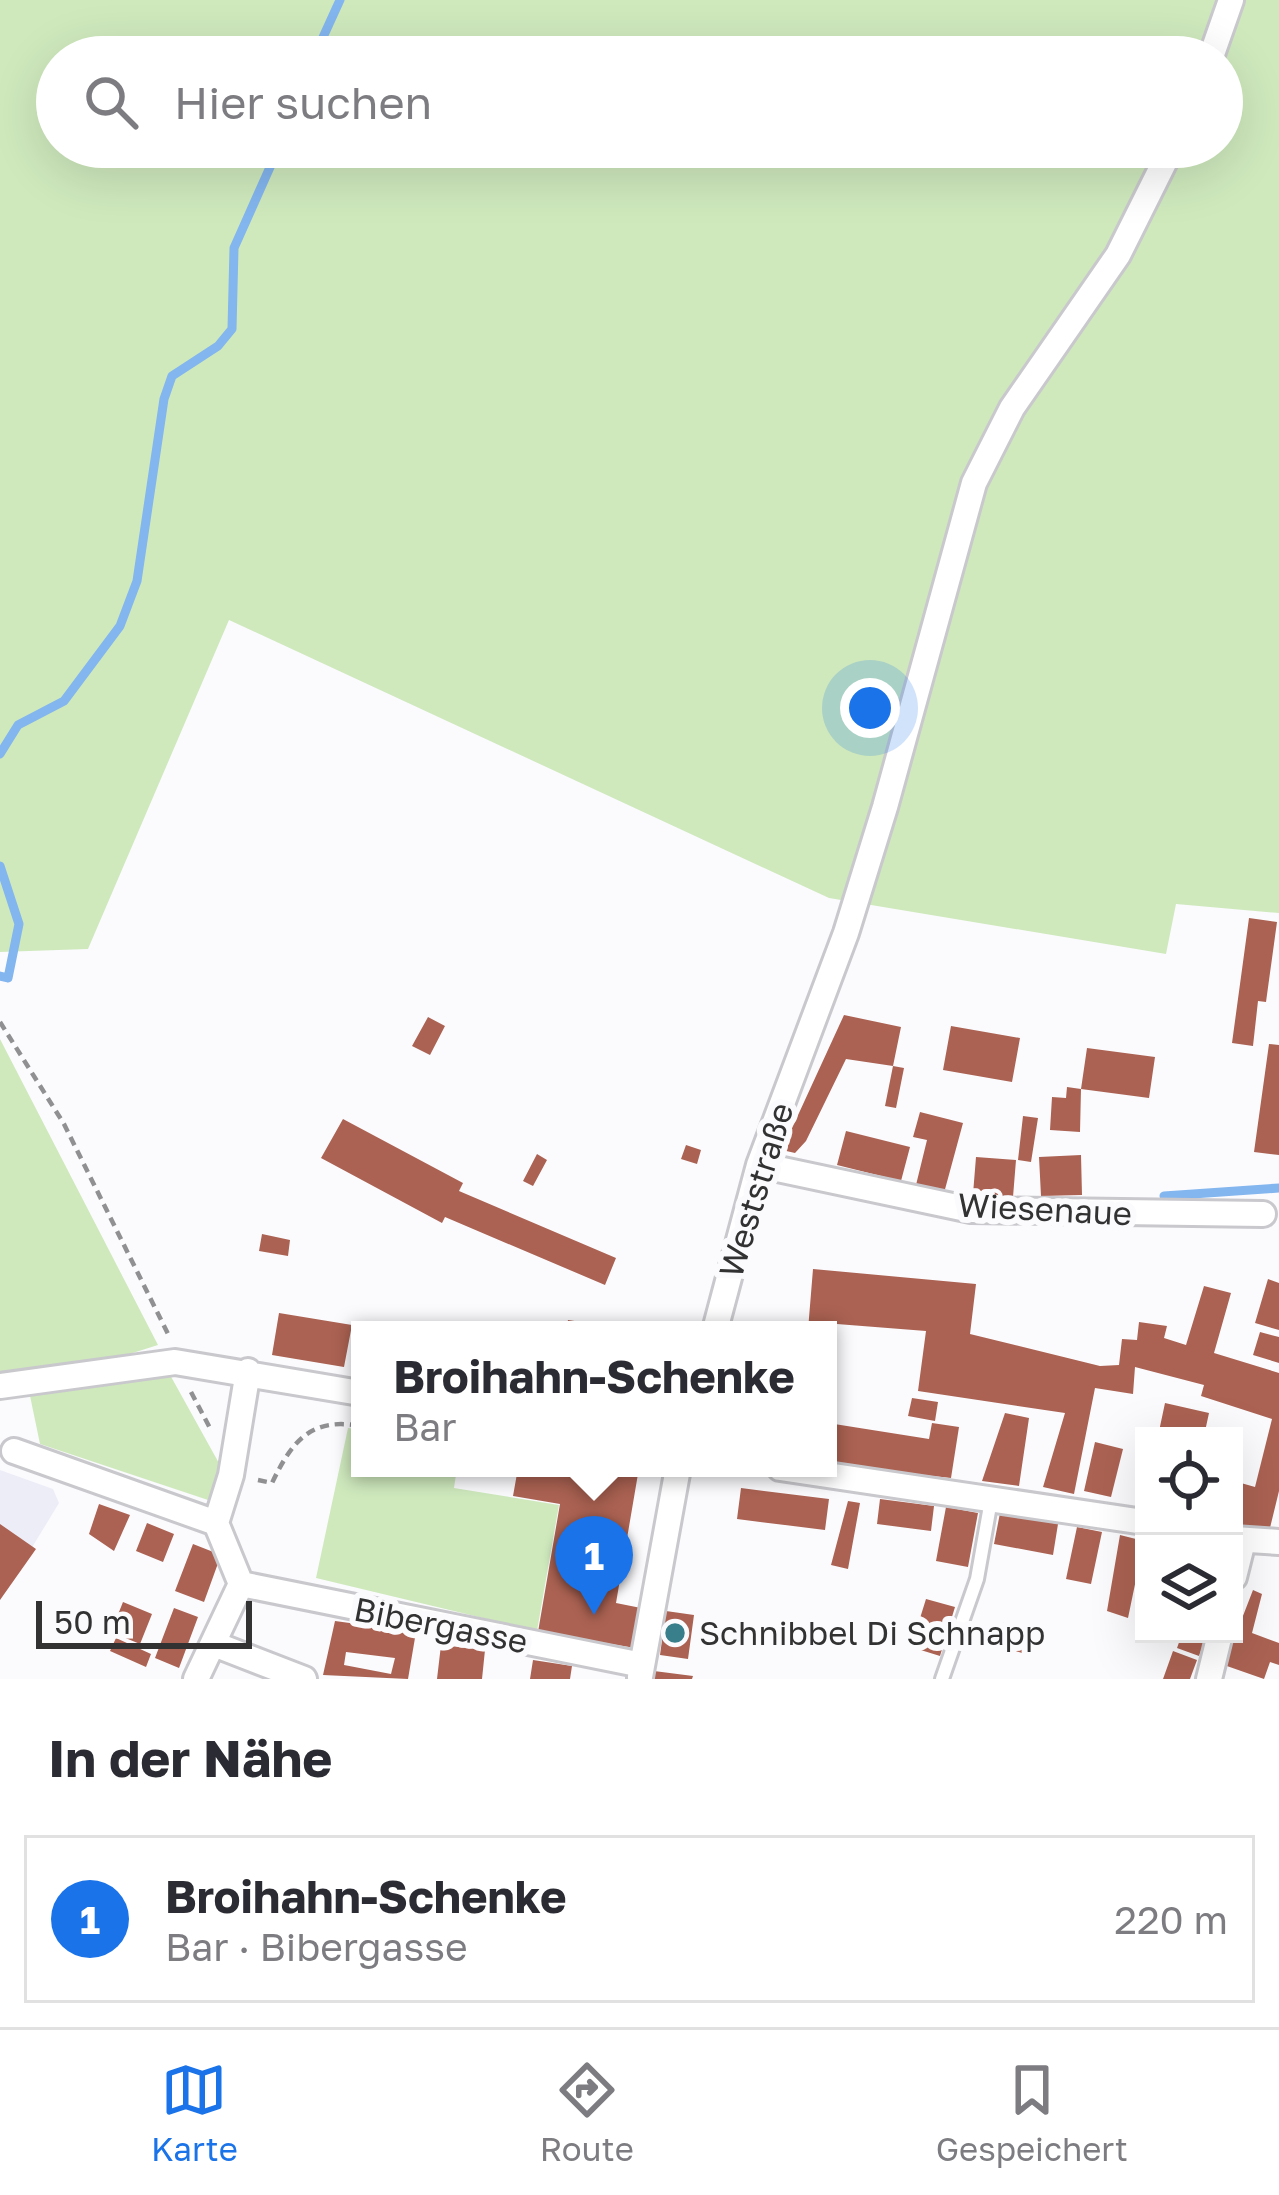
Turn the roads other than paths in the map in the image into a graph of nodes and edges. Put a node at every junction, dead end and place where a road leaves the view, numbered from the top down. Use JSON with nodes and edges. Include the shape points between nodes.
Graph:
{"nodes":[{"id":1,"x":1231,"y":0,"type":"edge"},
{"id":2,"x":1218,"y":36,"type":"edge"},
{"id":3,"x":1162,"y":168,"type":"edge"},
{"id":4,"x":759,"y":1165,"type":"junction"},
{"id":5,"x":1262,"y":1214,"type":"dead end"},
{"id":6,"x":717,"y":1321,"type":"edge"},
{"id":7,"x":248,"y":1371,"type":"junction"},
{"id":8,"x":0,"y":1386,"type":"edge"},
{"id":9,"x":351,"y":1391,"type":"edge"},
{"id":10,"x":14,"y":1451,"type":"dead end"},
{"id":11,"x":837,"y":1476,"type":"edge"},
{"id":12,"x":677,"y":1477,"type":"edge"},
{"id":13,"x":992,"y":1499,"type":"junction"},
{"id":14,"x":1135,"y":1521,"type":"edge"},
{"id":15,"x":216,"y":1523,"type":"junction"},
{"id":16,"x":1243,"y":1540,"type":"edge"},
{"id":17,"x":1279,"y":1542,"type":"edge"},
{"id":18,"x":241,"y":1584,"type":"junction"},
{"id":19,"x":1218,"y":1643,"type":"edge"},
{"id":20,"x":214,"y":1644,"type":"junction"},
{"id":21,"x":640,"y":1672,"type":"edge"},
{"id":22,"x":200,"y":1678,"type":"edge"},
{"id":23,"x":304,"y":1679,"type":"edge"},
{"id":24,"x":942,"y":1679,"type":"edge"},
{"id":25,"x":1209,"y":1679,"type":"edge"}],
"edges":[{"from":1,"to":2,"type":"street"},
{"from":3,"to":4,"type":"street","name":"Weststraße","via":[[1118,255],[1012,408],[974,483],[885,807]]},
{"from":4,"to":5,"type":"street","name":"Wiesenaue","via":[[970,1210]]},
{"from":4,"to":6,"type":"street","name":"Weststraße"},
{"from":7,"to":8,"type":"street","via":[[175,1362]]},
{"from":7,"to":9,"type":"street"},
{"from":7,"to":15,"type":"street"},
{"from":10,"to":15,"type":"street"},
{"from":11,"to":13,"type":"street"},
{"from":12,"to":21,"type":"street"},
{"from":13,"to":14,"type":"street"},
{"from":13,"to":24,"type":"lane"},
{"from":15,"to":18,"type":"street"},
{"from":16,"to":17,"type":"street"},
{"from":18,"to":20,"type":"street"},
{"from":18,"to":21,"type":"street","name":"Bibergasse"},
{"from":19,"to":25,"type":"street"},
{"from":20,"to":22,"type":"street"},
{"from":20,"to":23,"type":"street"}]}
